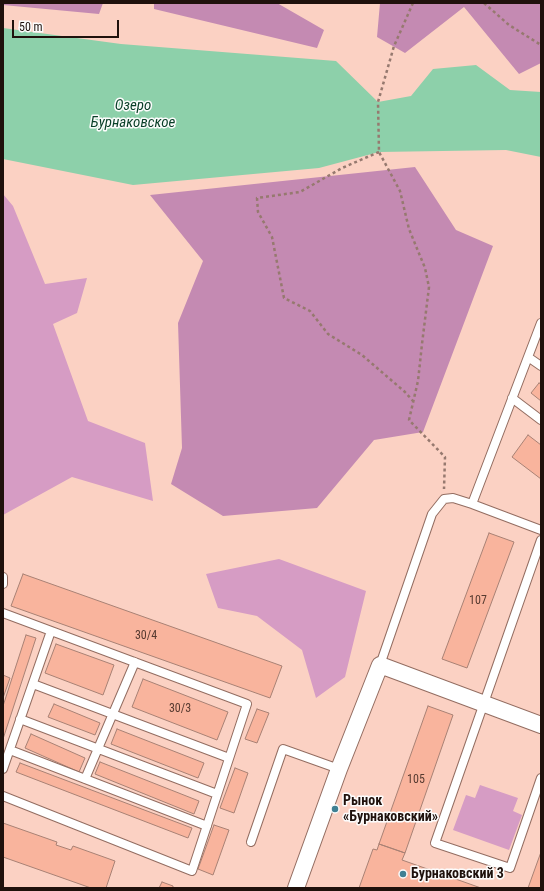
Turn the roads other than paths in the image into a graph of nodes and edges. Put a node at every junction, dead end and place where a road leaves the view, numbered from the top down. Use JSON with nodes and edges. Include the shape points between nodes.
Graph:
{"nodes":[{"id":1,"x":541,"y":323,"type":"edge"},
{"id":2,"x":528,"y":357,"type":"junction"},
{"id":3,"x":541,"y":366,"type":"edge"},
{"id":4,"x":512,"y":398,"type":"junction"},
{"id":5,"x":541,"y":420,"type":"edge"},
{"id":6,"x":472,"y":504,"type":"junction"},
{"id":7,"x":541,"y":530,"type":"edge"},
{"id":8,"x":541,"y":540,"type":"edge"},
{"id":9,"x":3,"y":577,"type":"edge"},
{"id":10,"x":3,"y":584,"type":"edge"},
{"id":11,"x":3,"y":613,"type":"edge"},
{"id":12,"x":51,"y":631,"type":"junction"},
{"id":13,"x":135,"y":662,"type":"junction"},
{"id":14,"x":380,"y":665,"type":"junction"},
{"id":15,"x":33,"y":684,"type":"junction"},
{"id":16,"x":483,"y":703,"type":"junction"},
{"id":17,"x":113,"y":715,"type":"junction"},
{"id":18,"x":20,"y":719,"type":"junction"},
{"id":19,"x":541,"y":725,"type":"edge"},
{"id":20,"x":98,"y":749,"type":"junction"},
{"id":21,"x":10,"y":750,"type":"junction"},
{"id":22,"x":229,"y":758,"type":"junction"},
{"id":23,"x":3,"y":769,"type":"edge"},
{"id":24,"x":339,"y":769,"type":"junction"},
{"id":25,"x":541,"y":778,"type":"edge"},
{"id":26,"x":85,"y":779,"type":"junction"},
{"id":27,"x":217,"y":794,"type":"junction"},
{"id":28,"x":3,"y":796,"type":"edge"},
{"id":29,"x":207,"y":826,"type":"junction"},
{"id":30,"x":251,"y":842,"type":"dead end"},
{"id":31,"x":296,"y":888,"type":"edge"}],
"edges":[{"from":1,"to":2,"type":"lane"},
{"from":2,"to":3,"type":"lane"},
{"from":2,"to":4,"type":"lane"},
{"from":4,"to":5,"type":"lane"},
{"from":4,"to":6,"type":"lane"},
{"from":6,"to":7,"type":"lane"},
{"from":6,"to":14,"type":"lane","via":[[453,498],[444,499],[432,514]]},
{"from":8,"to":16,"type":"lane"},
{"from":9,"to":10,"type":"lane"},
{"from":11,"to":12,"type":"lane"},
{"from":12,"to":13,"type":"lane"},
{"from":12,"to":15,"type":"lane"},
{"from":13,"to":17,"type":"lane"},
{"from":13,"to":22,"type":"lane","via":[[247,704]]},
{"from":14,"to":16,"type":"street"},
{"from":14,"to":24,"type":"street"},
{"from":15,"to":17,"type":"lane"},
{"from":15,"to":18,"type":"lane"},
{"from":16,"to":19,"type":"street"},
{"from":16,"to":25,"type":"lane","via":[[435,843],[510,868]]},
{"from":17,"to":20,"type":"lane"},
{"from":17,"to":22,"type":"lane"},
{"from":18,"to":20,"type":"lane"},
{"from":18,"to":21,"type":"lane"},
{"from":20,"to":26,"type":"lane"},
{"from":20,"to":27,"type":"lane"},
{"from":21,"to":23,"type":"lane"},
{"from":21,"to":26,"type":"lane"},
{"from":22,"to":27,"type":"lane"},
{"from":24,"to":30,"type":"lane","via":[[283,749]]},
{"from":24,"to":31,"type":"street"},
{"from":26,"to":29,"type":"lane"},
{"from":27,"to":29,"type":"lane"},
{"from":28,"to":29,"type":"lane","via":[[192,872]]}]}
